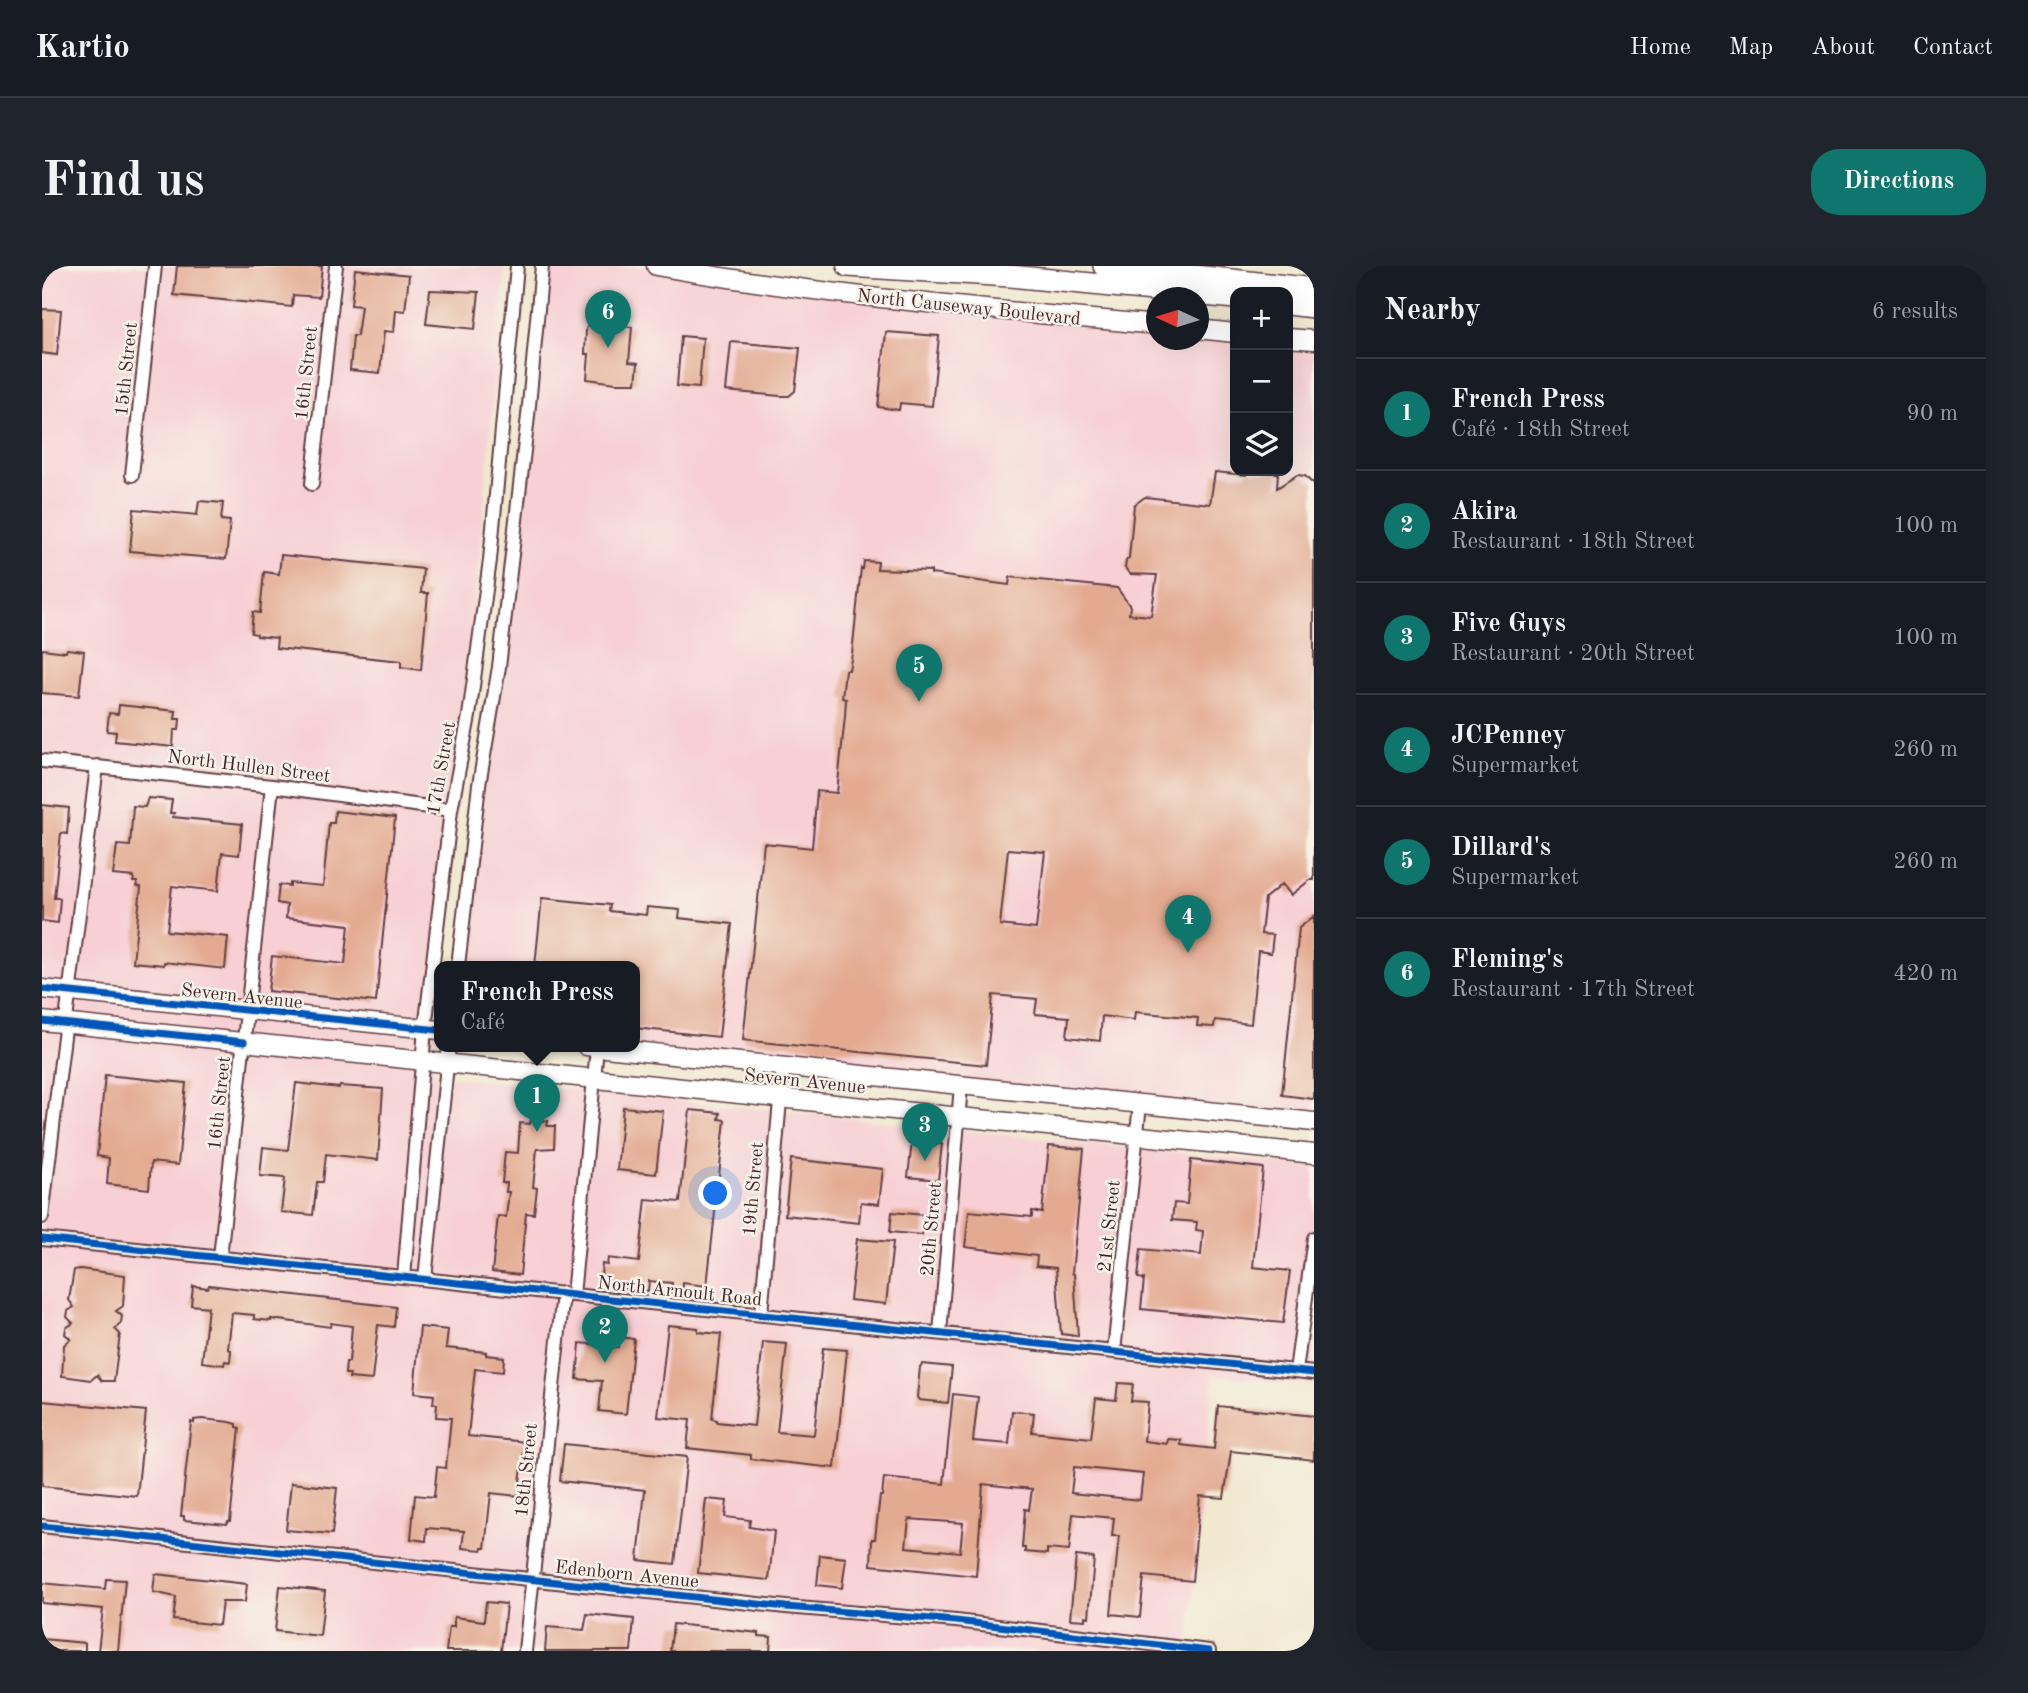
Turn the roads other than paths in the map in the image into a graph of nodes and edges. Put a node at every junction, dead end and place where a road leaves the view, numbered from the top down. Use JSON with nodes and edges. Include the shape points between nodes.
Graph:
{"nodes":[{"id":1,"x":155,"y":266,"type":"edge"},
{"id":2,"x":336,"y":266,"type":"edge"},
{"id":3,"x":517,"y":266,"type":"edge"},
{"id":4,"x":542,"y":266,"type":"edge"},
{"id":5,"x":656,"y":266,"type":"edge"},
{"id":6,"x":848,"y":266,"type":"edge"},
{"id":7,"x":1104,"y":266,"type":"edge"},
{"id":8,"x":1213,"y":287,"type":"junction"},
{"id":9,"x":1314,"y":289,"type":"edge"},
{"id":10,"x":1230,"y":296,"type":"edge"},
{"id":11,"x":1293,"y":305,"type":"edge"},
{"id":12,"x":1314,"y":307,"type":"edge"},
{"id":13,"x":1146,"y":324,"type":"edge"},
{"id":14,"x":1209,"y":330,"type":"edge"},
{"id":15,"x":1230,"y":332,"type":"edge"},
{"id":16,"x":1293,"y":338,"type":"edge"},
{"id":17,"x":1314,"y":340,"type":"edge"},
{"id":18,"x":132,"y":475,"type":"dead end"},
{"id":19,"x":312,"y":484,"type":"dead end"},
{"id":20,"x":42,"y":761,"type":"edge"},
{"id":21,"x":97,"y":766,"type":"junction"},
{"id":22,"x":272,"y":786,"type":"junction"},
{"id":23,"x":452,"y":810,"type":"junction"},
{"id":24,"x":438,"y":961,"type":"edge"},
{"id":25,"x":459,"y":961,"type":"edge"},
{"id":26,"x":42,"y":989,"type":"edge"},
{"id":27,"x":69,"y":992,"type":"junction"},
{"id":28,"x":434,"y":1008,"type":"edge"},
{"id":29,"x":247,"y":1011,"type":"junction"},
{"id":30,"x":42,"y":1021,"type":"edge"},
{"id":31,"x":66,"y":1024,"type":"junction"},
{"id":32,"x":432,"y":1030,"type":"edge"},
{"id":33,"x":244,"y":1042,"type":"junction"},
{"id":34,"x":591,"y":1052,"type":"edge"},
{"id":35,"x":639,"y":1052,"type":"edge"},
{"id":36,"x":448,"y":1055,"type":"edge"},
{"id":37,"x":424,"y":1061,"type":"junction"},
{"id":38,"x":783,"y":1067,"type":"junction"},
{"id":39,"x":594,"y":1079,"type":"junction"},
{"id":40,"x":961,"y":1086,"type":"junction"},
{"id":41,"x":780,"y":1098,"type":"junction"},
{"id":42,"x":1140,"y":1104,"type":"junction"},
{"id":43,"x":959,"y":1117,"type":"junction"},
{"id":44,"x":1314,"y":1122,"type":"edge"},
{"id":45,"x":1137,"y":1136,"type":"junction"},
{"id":46,"x":1314,"y":1154,"type":"edge"},
{"id":47,"x":42,"y":1217,"type":"edge"},
{"id":48,"x":42,"y":1238,"type":"edge"},
{"id":49,"x":1314,"y":1238,"type":"edge"},
{"id":50,"x":220,"y":1257,"type":"junction"},
{"id":51,"x":404,"y":1277,"type":"junction"},
{"id":52,"x":425,"y":1279,"type":"junction"},
{"id":53,"x":568,"y":1294,"type":"junction"},
{"id":54,"x":761,"y":1314,"type":"junction"},
{"id":55,"x":940,"y":1333,"type":"junction"},
{"id":56,"x":1114,"y":1352,"type":"junction"},
{"id":57,"x":1296,"y":1371,"type":"junction"},
{"id":58,"x":1314,"y":1373,"type":"edge"},
{"id":59,"x":42,"y":1526,"type":"edge"},
{"id":60,"x":533,"y":1578,"type":"junction"},
{"id":61,"x":525,"y":1651,"type":"edge"},
{"id":62,"x":1209,"y":1651,"type":"edge"}],
"edges":[{"from":1,"to":18,"type":"street","name":"15th Street"},
{"from":2,"to":19,"type":"street","name":"16th Street"},
{"from":3,"to":23,"type":"street","name":"17th Street","via":[[490,560]]},
{"from":4,"to":25,"type":"street","via":[[499,667],[479,785]]},
{"from":5,"to":13,"type":"street","name":"North Causeway Boulevard","via":[[866,296]]},
{"from":6,"to":8,"type":"highway","name":"North Causeway Boulevard"},
{"from":7,"to":8,"type":"highway","name":"North Causeway Boulevard"},
{"from":8,"to":9,"type":"highway","name":"North Causeway Boulevard"},
{"from":8,"to":10,"type":"highway","name":"North Causeway Boulevard"},
{"from":11,"to":12,"type":"highway"},
{"from":14,"to":15,"type":"street"},
{"from":16,"to":17,"type":"street"},
{"from":20,"to":21,"type":"street","name":"North Hullen Street"},
{"from":21,"to":22,"type":"street","name":"North Hullen Street"},
{"from":21,"to":27,"type":"street"},
{"from":22,"to":23,"type":"street","name":"North Hullen Street"},
{"from":22,"to":29,"type":"street","name":"16th Street"},
{"from":23,"to":24,"type":"street","name":"17th Street"},
{"from":26,"to":27,"type":"street","name":"Severn Avenue"},
{"from":27,"to":29,"type":"street","name":"Severn Avenue"},
{"from":27,"to":31,"type":"street"},
{"from":28,"to":32,"type":"street","name":"17th Street"},
{"from":29,"to":32,"type":"street","name":"Severn Avenue"},
{"from":29,"to":33,"type":"street","name":"16th Street"},
{"from":30,"to":31,"type":"street","name":"Severn Avenue"},
{"from":31,"to":33,"type":"street","name":"Severn Avenue"},
{"from":31,"to":47,"type":"street"},
{"from":32,"to":37,"type":"street","name":"17th Street"},
{"from":33,"to":37,"type":"street","name":"Severn Avenue"},
{"from":33,"to":50,"type":"street","name":"16th Street"},
{"from":34,"to":39,"type":"street","name":"18th Street"},
{"from":35,"to":38,"type":"street","name":"Severn Avenue"},
{"from":36,"to":37,"type":"street","name":"Severn Avenue"},
{"from":36,"to":39,"type":"street","name":"Severn Avenue"},
{"from":36,"to":52,"type":"street"},
{"from":37,"to":51,"type":"street","name":"17th Street"},
{"from":38,"to":40,"type":"street","name":"Severn Avenue"},
{"from":38,"to":41,"type":"street","name":"19th Street"},
{"from":39,"to":41,"type":"street","name":"Severn Avenue"},
{"from":39,"to":53,"type":"street","name":"18th Street"},
{"from":40,"to":42,"type":"street","name":"Severn Avenue"},
{"from":40,"to":43,"type":"street","name":"20th Street"},
{"from":41,"to":43,"type":"street","name":"Severn Avenue"},
{"from":41,"to":54,"type":"street","name":"19th Street"},
{"from":42,"to":44,"type":"street","name":"Severn Avenue"},
{"from":42,"to":45,"type":"street","name":"21st Street"},
{"from":43,"to":45,"type":"street","name":"Severn Avenue"},
{"from":43,"to":55,"type":"street","name":"20th Street"},
{"from":45,"to":46,"type":"street","name":"Severn Avenue"},
{"from":45,"to":56,"type":"street","name":"21st Street"},
{"from":48,"to":50,"type":"street","name":"North Arnoult Road"},
{"from":49,"to":57,"type":"street"},
{"from":50,"to":51,"type":"street","name":"North Arnoult Road"},
{"from":51,"to":52,"type":"street","name":"North Arnoult Road"},
{"from":52,"to":53,"type":"street","name":"North Arnoult Road"},
{"from":53,"to":54,"type":"street","name":"North Arnoult Road"},
{"from":53,"to":60,"type":"street","name":"18th Street"},
{"from":54,"to":55,"type":"street","name":"North Arnoult Road"},
{"from":55,"to":56,"type":"street","name":"North Arnoult Road"},
{"from":56,"to":57,"type":"street","name":"North Arnoult Road"},
{"from":57,"to":58,"type":"street","name":"North Arnoult Road"},
{"from":59,"to":60,"type":"street","name":"Edenborn Avenue"},
{"from":60,"to":61,"type":"street","name":"18th Street"},
{"from":60,"to":62,"type":"street","name":"Edenborn Avenue"}]}
